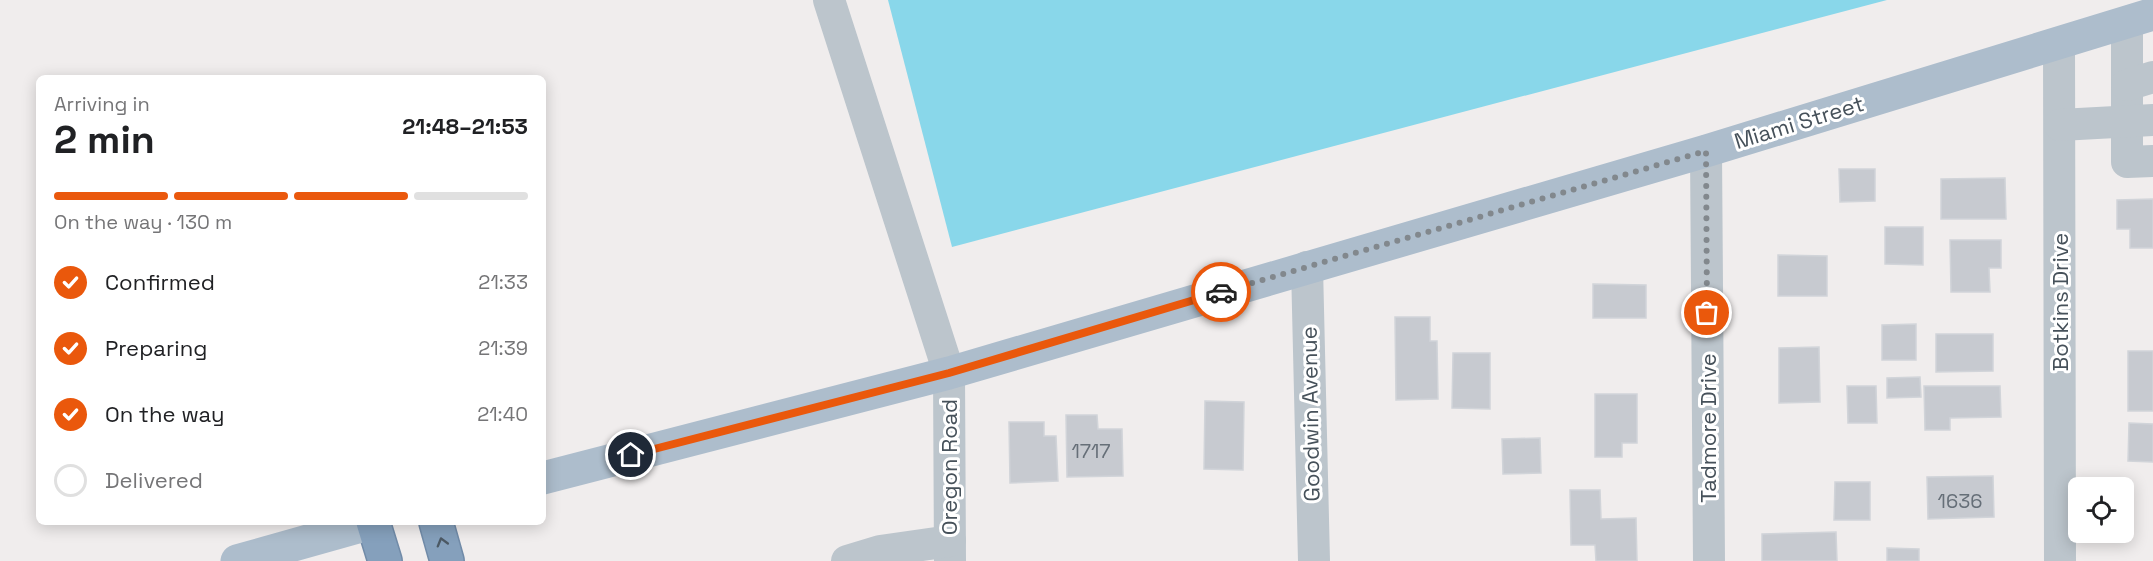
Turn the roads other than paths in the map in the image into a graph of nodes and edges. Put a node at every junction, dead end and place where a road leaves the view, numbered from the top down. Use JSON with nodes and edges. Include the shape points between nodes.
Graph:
{"nodes":[{"id":1,"x":829,"y":0,"type":"edge"},
{"id":2,"x":2140,"y":18,"type":"edge"},
{"id":3,"x":2059,"y":43,"type":"junction"},
{"id":4,"x":2140,"y":81,"type":"edge"},
{"id":5,"x":2140,"y":121,"type":"edge"},
{"id":6,"x":2060,"y":125,"type":"junction"},
{"id":7,"x":1706,"y":151,"type":"junction"},
{"id":8,"x":2153,"y":161,"type":"edge"},
{"id":9,"x":1307,"y":267,"type":"junction"},
{"id":10,"x":949,"y":373,"type":"junction"},
{"id":11,"x":546,"y":477,"type":"edge"},
{"id":12,"x":363,"y":525,"type":"edge"},
{"id":13,"x":375,"y":525,"type":"edge"},
{"id":14,"x":437,"y":525,"type":"edge"},
{"id":15,"x":950,"y":551,"type":"edge"},
{"id":16,"x":237,"y":561,"type":"edge"},
{"id":17,"x":385,"y":561,"type":"edge"},
{"id":18,"x":447,"y":561,"type":"edge"},
{"id":19,"x":847,"y":561,"type":"edge"},
{"id":20,"x":1314,"y":561,"type":"edge"},
{"id":21,"x":1708,"y":561,"type":"edge"},
{"id":22,"x":2060,"y":561,"type":"edge"}],
"edges":[{"from":1,"to":10,"type":"street","name":"Oregon Road"},
{"from":2,"to":3,"type":"main road","name":"Miami Street"},
{"from":2,"to":4,"type":"street"},
{"from":3,"to":6,"type":"street","name":"Botkins Drive"},
{"from":3,"to":7,"type":"main road","name":"Miami Street"},
{"from":4,"to":5,"type":"street"},
{"from":5,"to":6,"type":"street"},
{"from":5,"to":8,"type":"street","via":[[2127,162]]},
{"from":6,"to":22,"type":"street","name":"Botkins Drive"},
{"from":7,"to":9,"type":"main road","name":"Miami Street"},
{"from":7,"to":21,"type":"street","name":"Tadmore Drive"},
{"from":9,"to":10,"type":"main road","name":"Miami Street"},
{"from":9,"to":20,"type":"street","name":"Goodwin Avenue"},
{"from":10,"to":11,"type":"main road","name":"Miami Street"},
{"from":10,"to":15,"type":"street","name":"Oregon Road"},
{"from":12,"to":16,"type":"main road"},
{"from":13,"to":17,"type":"highway"},
{"from":18,"to":14,"type":"highway","one_way":true},
{"from":15,"to":19,"type":"street","via":[[880,551]]}]}
